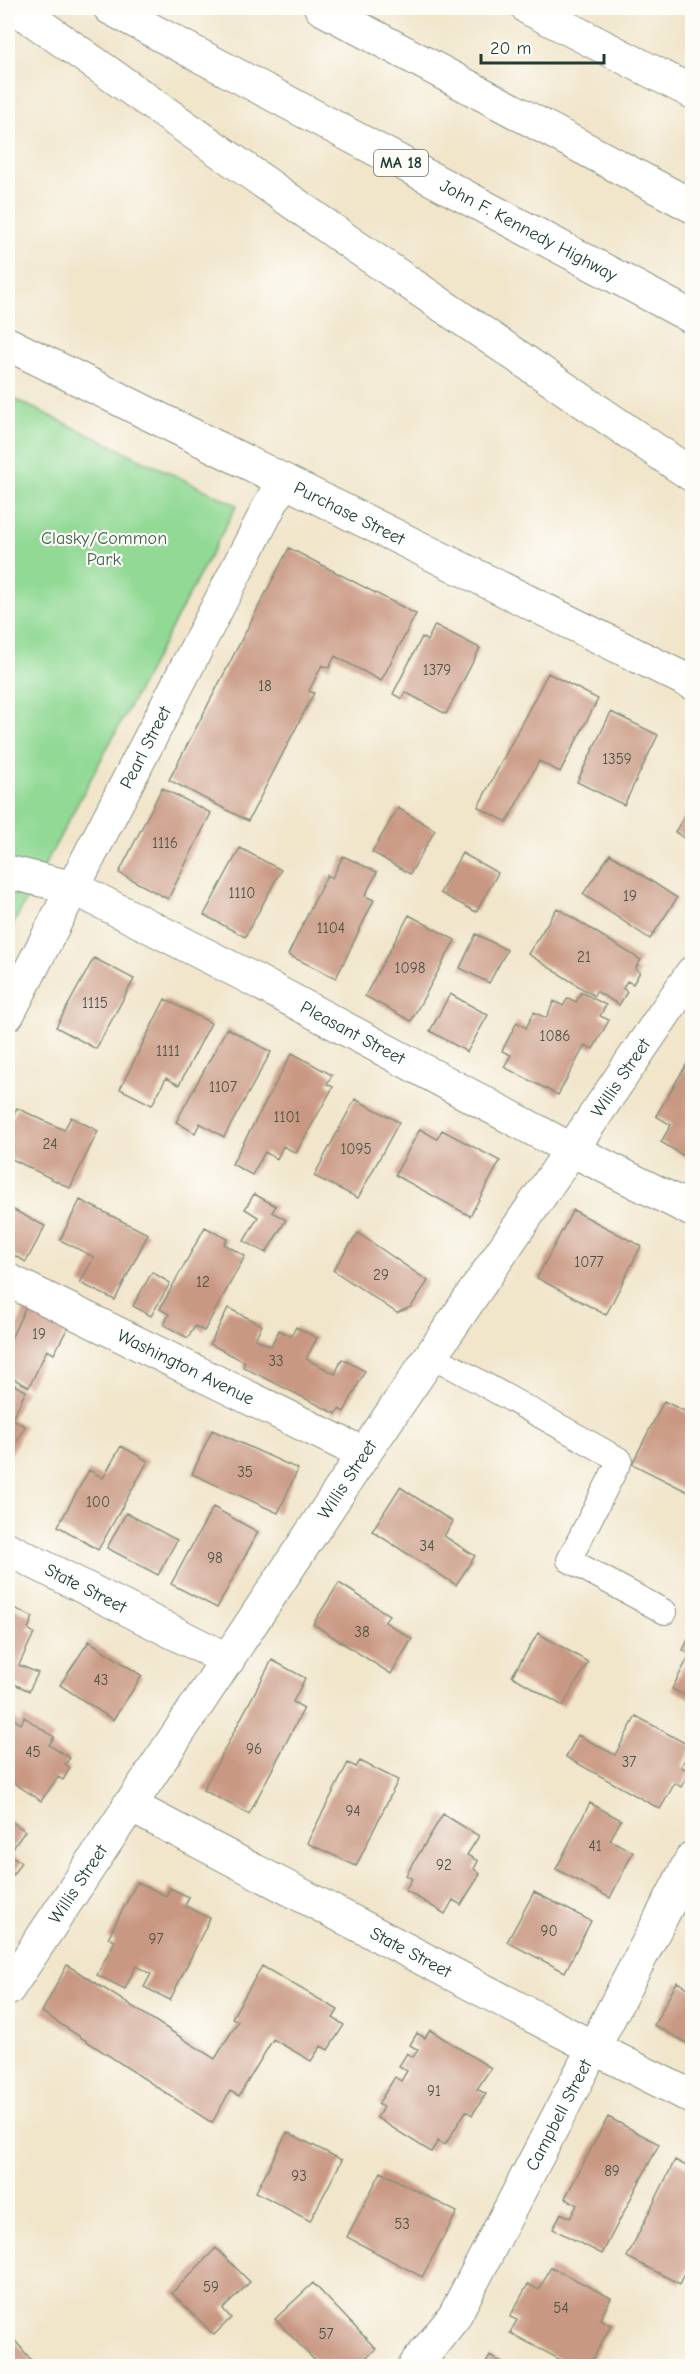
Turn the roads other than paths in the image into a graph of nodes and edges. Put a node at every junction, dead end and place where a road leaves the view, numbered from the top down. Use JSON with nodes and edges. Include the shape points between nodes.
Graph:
{"nodes":[{"id":1,"x":16,"y":8,"type":"edge"},
{"id":2,"x":110,"y":8,"type":"edge"},
{"id":3,"x":321,"y":8,"type":"edge"},
{"id":4,"x":528,"y":8,"type":"edge"},
{"id":5,"x":693,"y":92,"type":"edge"},
{"id":6,"x":693,"y":206,"type":"edge"},
{"id":7,"x":693,"y":317,"type":"edge"},
{"id":8,"x":8,"y":344,"type":"edge"},
{"id":9,"x":693,"y":475,"type":"edge"},
{"id":10,"x":283,"y":480,"type":"junction"},
{"id":11,"x":693,"y":683,"type":"edge"},
{"id":12,"x":8,"y":872,"type":"edge"},
{"id":13,"x":74,"y":888,"type":"junction"},
{"id":14,"x":693,"y":973,"type":"edge"},
{"id":15,"x":8,"y":1014,"type":"edge"},
{"id":16,"x":572,"y":1150,"type":"junction"},
{"id":17,"x":693,"y":1210,"type":"edge"},
{"id":18,"x":8,"y":1280,"type":"edge"},
{"id":19,"x":433,"y":1356,"type":"junction"},
{"id":20,"x":364,"y":1454,"type":"junction"},
{"id":21,"x":8,"y":1549,"type":"edge"},
{"id":22,"x":665,"y":1612,"type":"dead end"},
{"id":23,"x":228,"y":1660,"type":"junction"},
{"id":24,"x":129,"y":1805,"type":"junction"},
{"id":25,"x":693,"y":1858,"type":"edge"},
{"id":26,"x":8,"y":1989,"type":"edge"},
{"id":27,"x":594,"y":2048,"type":"junction"},
{"id":28,"x":693,"y":2097,"type":"edge"},
{"id":29,"x":415,"y":2367,"type":"edge"}],
"edges":[{"from":1,"to":9,"type":"main road","via":[[352,244]]},
{"from":2,"to":7,"type":"main road","name":"John F. Kennedy Highway","number":"MA 18"},
{"from":3,"to":6,"type":"main road"},
{"from":4,"to":5,"type":"main road"},
{"from":8,"to":10,"type":"main road","name":"Purchase Street"},
{"from":10,"to":11,"type":"main road","name":"Purchase Street"},
{"from":10,"to":13,"type":"main road","name":"Pearl Street"},
{"from":12,"to":13,"type":"main road","name":"Pleasant Street"},
{"from":13,"to":15,"type":"main road","name":"Pearl Street"},
{"from":13,"to":16,"type":"main road","name":"Pleasant Street"},
{"from":14,"to":16,"type":"main road","name":"Willis Street"},
{"from":16,"to":17,"type":"main road","name":"Pleasant Street"},
{"from":16,"to":19,"type":"main road","name":"Willis Street"},
{"from":18,"to":20,"type":"main road","name":"Washington Avenue"},
{"from":19,"to":20,"type":"main road","name":"Willis Street"},
{"from":19,"to":22,"type":"lane","via":[[620,1460],[569,1560]]},
{"from":20,"to":23,"type":"main road","name":"Willis Street"},
{"from":21,"to":23,"type":"main road","name":"State Street"},
{"from":23,"to":24,"type":"main road","name":"Willis Street"},
{"from":24,"to":26,"type":"main road","name":"Willis Street"},
{"from":24,"to":27,"type":"main road","name":"State Street"},
{"from":25,"to":27,"type":"main road","name":"Campbell Street"},
{"from":27,"to":28,"type":"main road","name":"State Street"},
{"from":27,"to":29,"type":"main road","name":"Campbell Street","via":[[454,2317]]}]}
